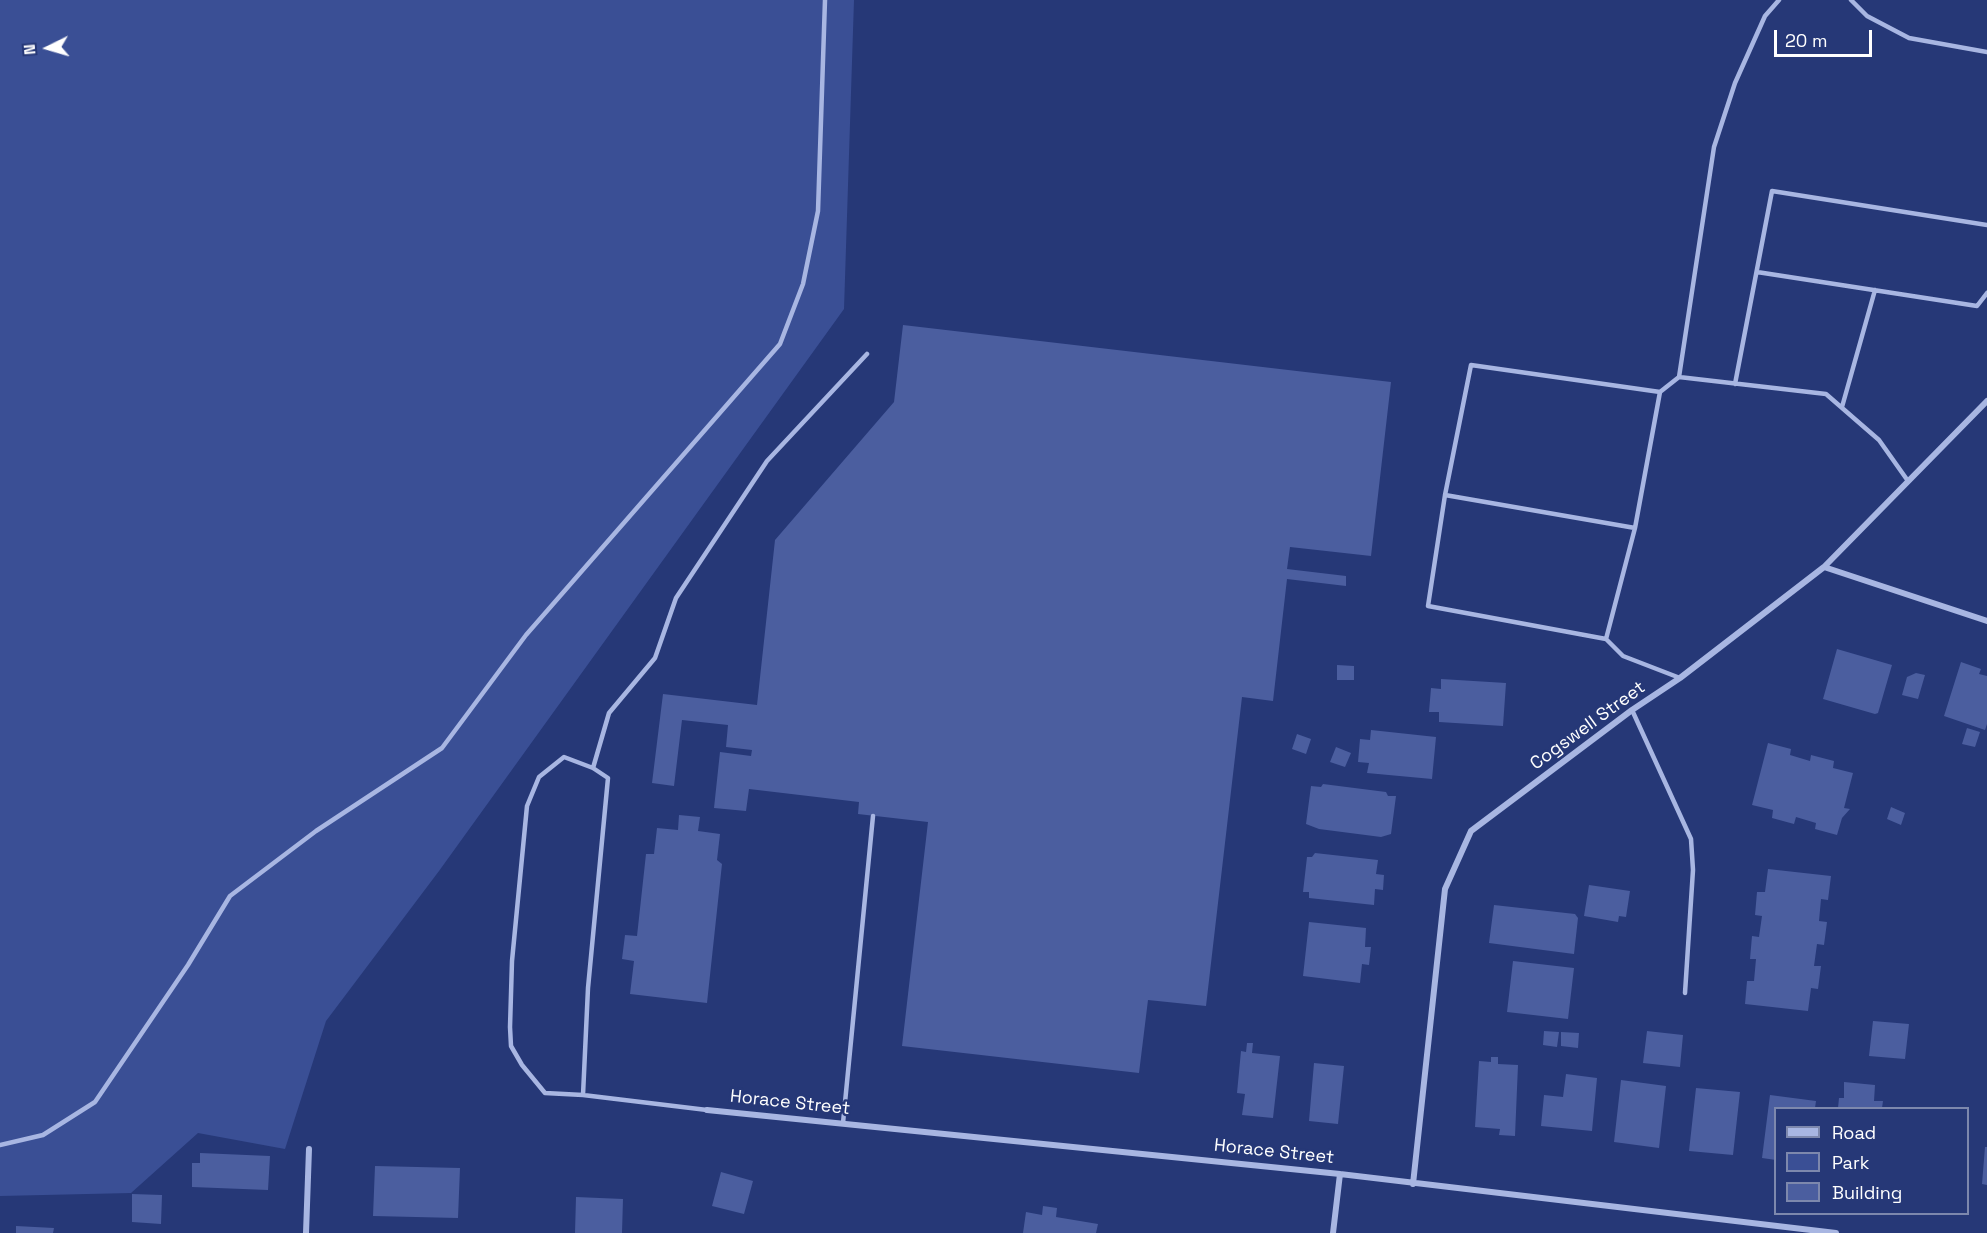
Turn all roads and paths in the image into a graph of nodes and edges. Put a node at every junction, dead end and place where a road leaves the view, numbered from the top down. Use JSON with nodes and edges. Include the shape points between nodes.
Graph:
{"nodes":[{"id":1,"x":825,"y":0,"type":"edge"},
{"id":2,"x":1779,"y":0,"type":"edge"},
{"id":3,"x":1851,"y":0,"type":"edge"},
{"id":4,"x":1987,"y":52,"type":"edge"},
{"id":5,"x":1987,"y":225,"type":"edge"},
{"id":6,"x":1757,"y":272,"type":"junction"},
{"id":7,"x":1875,"y":290,"type":"junction"},
{"id":8,"x":1987,"y":293,"type":"edge"},
{"id":9,"x":867,"y":354,"type":"dead end"},
{"id":10,"x":1679,"y":377,"type":"junction"},
{"id":11,"x":1735,"y":384,"type":"junction"},
{"id":12,"x":1660,"y":392,"type":"junction"},
{"id":13,"x":1987,"y":402,"type":"edge"},
{"id":14,"x":1842,"y":407,"type":"junction"},
{"id":15,"x":1908,"y":481,"type":"junction"},
{"id":16,"x":1445,"y":495,"type":"junction"},
{"id":17,"x":1635,"y":528,"type":"junction"},
{"id":18,"x":1824,"y":567,"type":"junction"},
{"id":19,"x":1987,"y":621,"type":"edge"},
{"id":20,"x":1606,"y":639,"type":"junction"},
{"id":21,"x":1680,"y":678,"type":"junction"},
{"id":22,"x":1632,"y":711,"type":"junction"},
{"id":23,"x":593,"y":768,"type":"junction"},
{"id":24,"x":873,"y":816,"type":"dead end"},
{"id":25,"x":1685,"y":993,"type":"dead end"},
{"id":26,"x":583,"y":1095,"type":"junction"},
{"id":27,"x":707,"y":1110,"type":"joint"},
{"id":28,"x":843,"y":1123,"type":"junction"},
{"id":29,"x":0,"y":1145,"type":"edge"},
{"id":30,"x":309,"y":1149,"type":"dead end"},
{"id":31,"x":1340,"y":1174,"type":"junction"},
{"id":32,"x":1413,"y":1184,"type":"junction"},
{"id":33,"x":306,"y":1233,"type":"edge"},
{"id":34,"x":1333,"y":1233,"type":"edge"},
{"id":35,"x":1836,"y":1233,"type":"edge"}],
"edges":[{"from":1,"to":29,"type":"lane","via":[[818,211],[803,284],[780,344],[526,635],[442,748],[316,831],[230,896],[182,975],[95,1102],[43,1135]]},
{"from":2,"to":10,"type":"lane","via":[[1765,16],[1735,83],[1714,147]]},
{"from":3,"to":4,"type":"lane","via":[[1868,16],[1909,38]]},
{"from":5,"to":6,"type":"lane","via":[[1772,190]]},
{"from":6,"to":7,"type":"lane"},
{"from":6,"to":11,"type":"lane"},
{"from":7,"to":8,"type":"lane","via":[[1977,306]]},
{"from":7,"to":14,"type":"lane"},
{"from":9,"to":23,"type":"lane","via":[[768,461],[676,598],[655,658],[609,713]]},
{"from":10,"to":11,"type":"lane"},
{"from":10,"to":12,"type":"lane"},
{"from":11,"to":14,"type":"lane","via":[[1826,394]]},
{"from":12,"to":16,"type":"lane","via":[[1471,365]]},
{"from":12,"to":17,"type":"lane"},
{"from":13,"to":15,"type":"street","name":"Cogswell Street"},
{"from":14,"to":15,"type":"lane","via":[[1879,440]]},
{"from":15,"to":18,"type":"street","name":"Cogswell Street"},
{"from":16,"to":17,"type":"lane"},
{"from":16,"to":20,"type":"lane","via":[[1428,606]]},
{"from":17,"to":20,"type":"lane"},
{"from":18,"to":19,"type":"street"},
{"from":18,"to":21,"type":"street","name":"Cogswell Street"},
{"from":20,"to":21,"type":"lane","via":[[1623,656]]},
{"from":21,"to":22,"type":"street","name":"Cogswell Street"},
{"from":22,"to":25,"type":"lane","via":[[1691,839],[1693,870]]},
{"from":22,"to":32,"type":"street","name":"Cogswell Street","via":[[1472,831],[1462,850],[1445,889]]},
{"from":23,"to":26,"type":"lane","via":[[608,778],[588,988]]},
{"from":23,"to":26,"type":"lane","via":[[564,757],[539,777],[527,806],[512,961],[510,1027],[512,1046],[522,1065],[545,1093]]},
{"from":24,"to":28,"type":"lane"},
{"from":26,"to":27,"type":"lane"},
{"from":27,"to":28,"type":"street","name":"Horace Street"},
{"from":28,"to":31,"type":"street","name":"Horace Street"},
{"from":30,"to":33,"type":"street"},
{"from":31,"to":32,"type":"street","name":"Horace Street"},
{"from":31,"to":34,"type":"street"},
{"from":32,"to":35,"type":"street","name":"Horace Street"}]}
